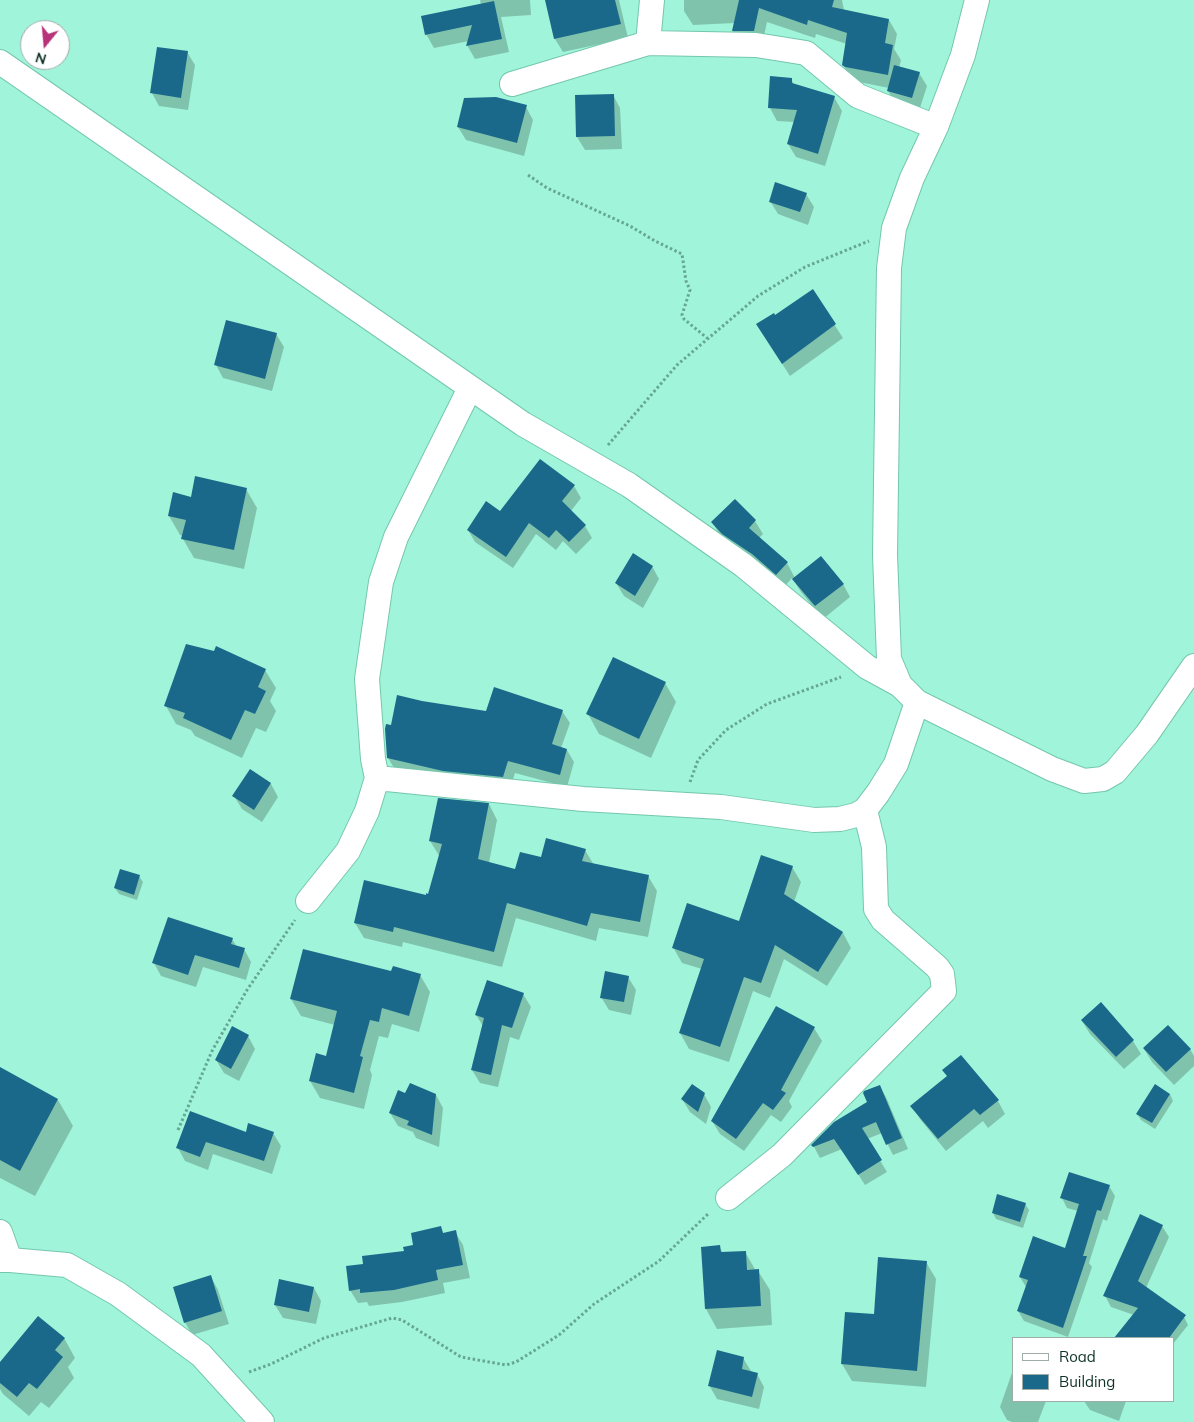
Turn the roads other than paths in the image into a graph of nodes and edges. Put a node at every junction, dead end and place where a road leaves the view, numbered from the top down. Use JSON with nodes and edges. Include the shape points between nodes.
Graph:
{"nodes":[{"id":1,"x":652,"y":0,"type":"edge"},
{"id":2,"x":976,"y":0,"type":"edge"},
{"id":3,"x":648,"y":43,"type":"junction"},
{"id":4,"x":0,"y":62,"type":"edge"},
{"id":5,"x":512,"y":84,"type":"dead end"},
{"id":6,"x":936,"y":127,"type":"junction"},
{"id":7,"x":470,"y":388,"type":"junction"},
{"id":8,"x":1194,"y":666,"type":"edge"},
{"id":9,"x":900,"y":685,"type":"junction"},
{"id":10,"x":917,"y":702,"type":"junction"},
{"id":11,"x":377,"y":778,"type":"junction"},
{"id":12,"x":865,"y":810,"type":"junction"},
{"id":13,"x":308,"y":901,"type":"road end"},
{"id":14,"x":728,"y":1198,"type":"road end"},
{"id":15,"x":0,"y":1232,"type":"edge"},
{"id":16,"x":5,"y":1260,"type":"edge"},
{"id":17,"x":262,"y":1422,"type":"edge"}],
"edges":[{"from":1,"to":3,"type":"street"},
{"from":2,"to":6,"type":"street","via":[[963,55]]},
{"from":3,"to":5,"type":"street"},
{"from":3,"to":6,"type":"street","via":[[756,45],[801,51],[858,96]]},
{"from":4,"to":7,"type":"street"},
{"from":6,"to":9,"type":"street","via":[[912,178],[893,232],[889,268],[885,555],[889,659]]},
{"from":7,"to":9,"type":"street","via":[[523,424],[629,485],[743,565],[867,667]]},
{"from":7,"to":11,"type":"street","via":[[396,537],[381,582],[367,679]]},
{"from":8,"to":10,"type":"street","via":[[1147,734],[1114,772],[1103,779],[1084,781],[1052,770]]},
{"from":9,"to":10,"type":"street"},
{"from":10,"to":12,"type":"street","via":[[896,764]]},
{"from":11,"to":12,"type":"street","via":[[583,799],[721,807],[814,820],[840,819]]},
{"from":11,"to":13,"type":"street","via":[[367,811],[348,852]]},
{"from":12,"to":14,"type":"street","via":[[874,847],[876,909],[883,920],[937,967],[942,974],[944,991],[782,1155]]},
{"from":15,"to":16,"type":"street"},
{"from":16,"to":17,"type":"street","via":[[66,1265],[118,1294],[201,1355]]}]}
